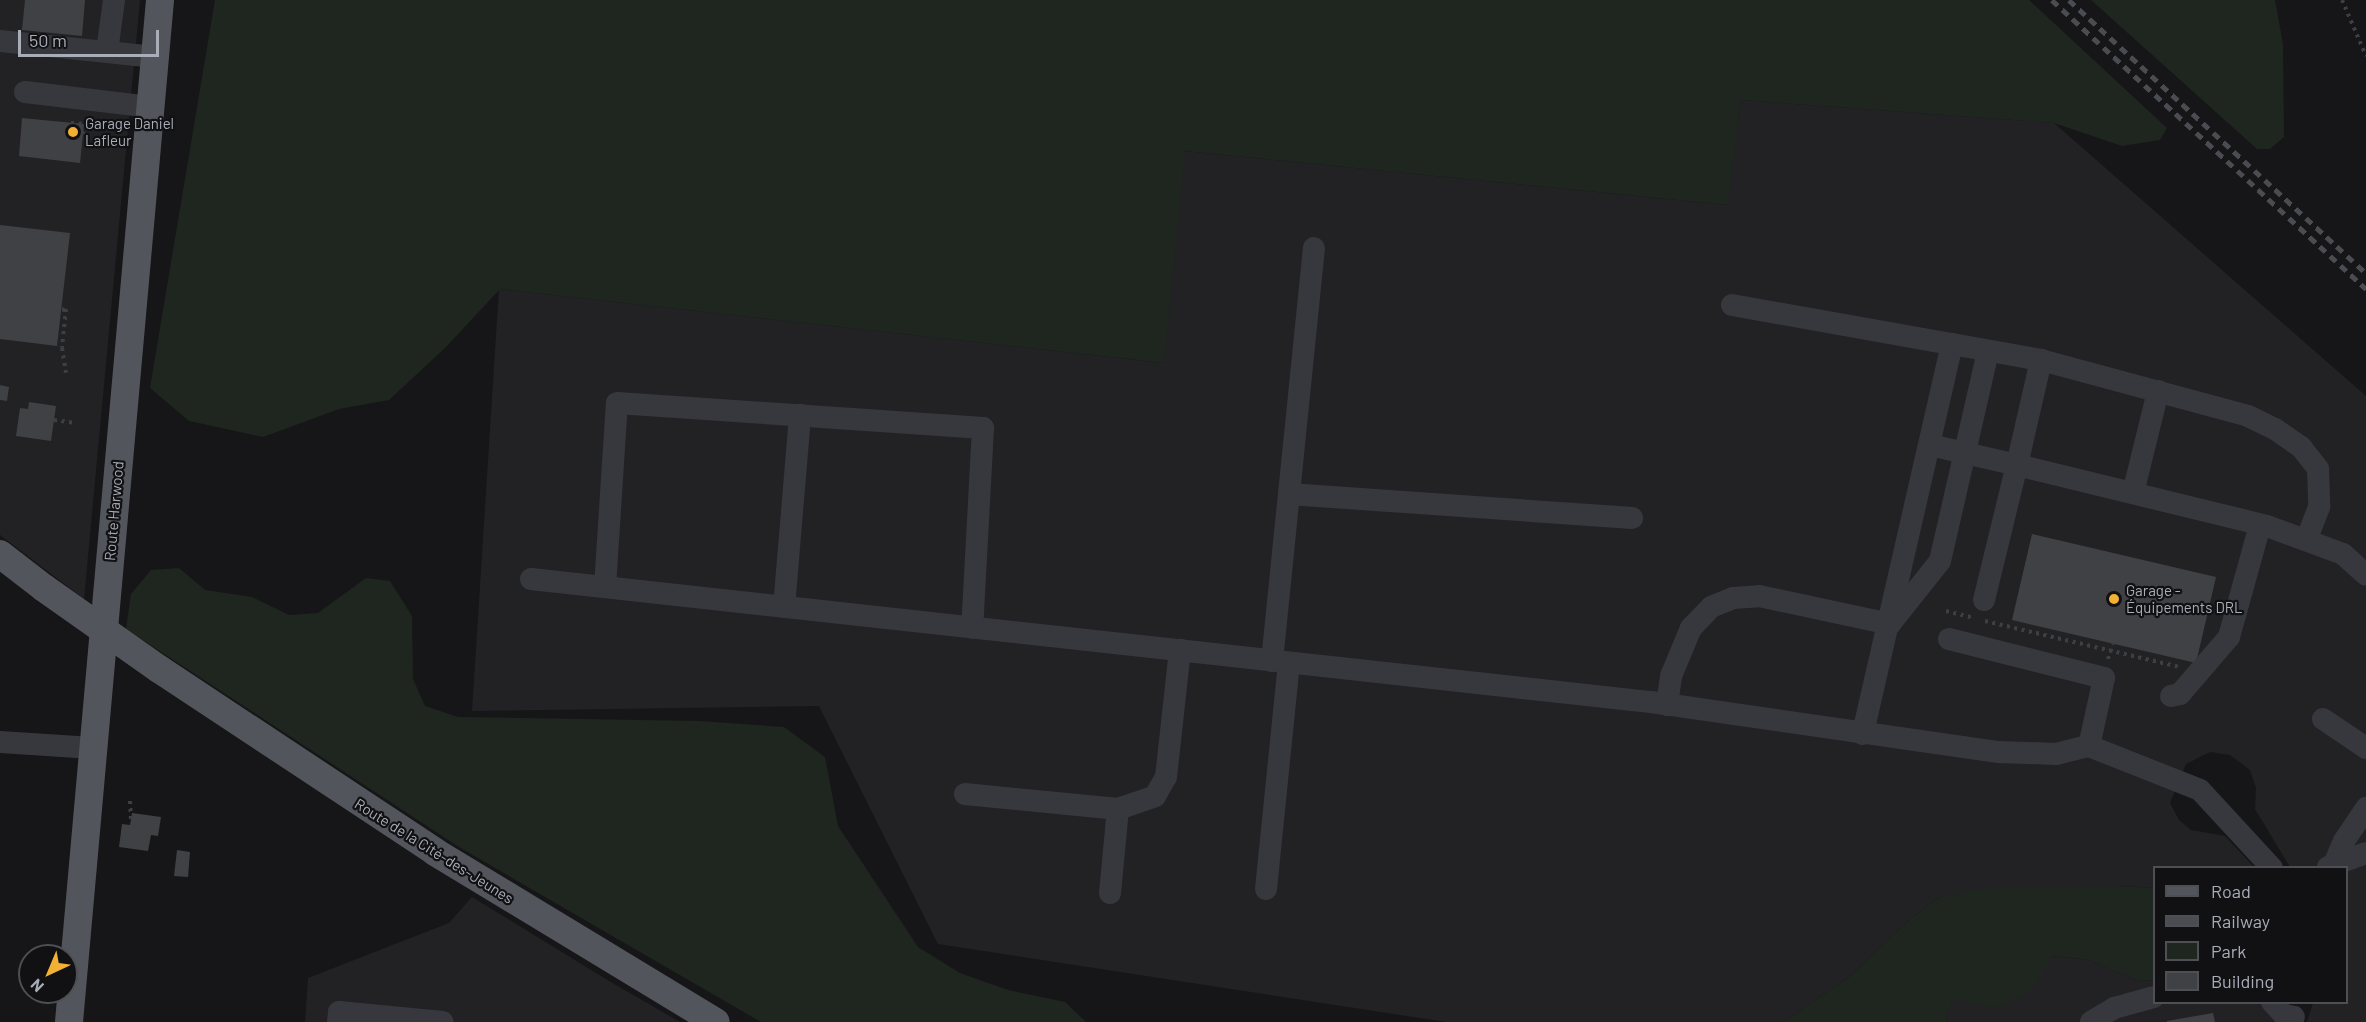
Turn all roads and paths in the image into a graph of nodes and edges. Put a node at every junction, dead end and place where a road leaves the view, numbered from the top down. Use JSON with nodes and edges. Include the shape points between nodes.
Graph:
{"nodes":[{"id":1,"x":114,"y":0,"type":"edge"},
{"id":2,"x":160,"y":0,"type":"edge"},
{"id":3,"x":2342,"y":0,"type":"edge"},
{"id":4,"x":0,"y":41,"type":"edge"},
{"id":5,"x":107,"y":52,"type":"junction"},
{"id":6,"x":2366,"y":56,"type":"edge"},
{"id":7,"x":155,"y":57,"type":"junction"},
{"id":8,"x":25,"y":92,"type":"dead end"},
{"id":9,"x":150,"y":107,"type":"junction"},
{"id":10,"x":71,"y":123,"type":"dead end"},
{"id":11,"x":83,"y":135,"type":"dead end"},
{"id":12,"x":1314,"y":248,"type":"dead end"},
{"id":13,"x":1732,"y":305,"type":"dead end"},
{"id":14,"x":62,"y":309,"type":"dead end"},
{"id":15,"x":1952,"y":344,"type":"junction"},
{"id":16,"x":1989,"y":351,"type":"junction"},
{"id":17,"x":2041,"y":360,"type":"junction"},
{"id":18,"x":66,"y":373,"type":"dead end"},
{"id":19,"x":2158,"y":391,"type":"junction"},
{"id":20,"x":800,"y":416,"type":"junction"},
{"id":21,"x":54,"y":420,"type":"dead end"},
{"id":22,"x":76,"y":423,"type":"dead end"},
{"id":23,"x":1930,"y":446,"type":"junction"},
{"id":24,"x":1965,"y":454,"type":"junction"},
{"id":25,"x":2017,"y":465,"type":"junction"},
{"id":26,"x":2133,"y":493,"type":"junction"},
{"id":27,"x":1289,"y":494,"type":"junction"},
{"id":28,"x":1632,"y":518,"type":"dead end"},
{"id":29,"x":2260,"y":525,"type":"junction"},
{"id":30,"x":2307,"y":539,"type":"junction"},
{"id":31,"x":0,"y":554,"type":"edge"},
{"id":32,"x":2366,"y":575,"type":"edge"},
{"id":33,"x":531,"y":579,"type":"dead end"},
{"id":34,"x":605,"y":588,"type":"junction"},
{"id":35,"x":1984,"y":600,"type":"dead end"},
{"id":36,"x":784,"y":607,"type":"junction"},
{"id":37,"x":1946,"y":611,"type":"dead end"},
{"id":38,"x":1890,"y":624,"type":"junction"},
{"id":39,"x":972,"y":628,"type":"junction"},
{"id":40,"x":1949,"y":639,"type":"dead end"},
{"id":41,"x":2113,"y":644,"type":"dead end"},
{"id":42,"x":1179,"y":650,"type":"junction"},
{"id":43,"x":2110,"y":650,"type":"junction"},
{"id":44,"x":1280,"y":662,"type":"junction"},
{"id":45,"x":2189,"y":670,"type":"dead end"},
{"id":46,"x":2171,"y":696,"type":"dead end"},
{"id":47,"x":1667,"y":705,"type":"junction"},
{"id":48,"x":2323,"y":719,"type":"dead end"},
{"id":49,"x":1863,"y":734,"type":"junction"},
{"id":50,"x":0,"y":742,"type":"edge"},
{"id":51,"x":2089,"y":746,"type":"junction"},
{"id":52,"x":93,"y":748,"type":"junction"},
{"id":53,"x":2366,"y":748,"type":"edge"},
{"id":54,"x":965,"y":794,"type":"dead end"},
{"id":55,"x":130,"y":801,"type":"dead end"},
{"id":56,"x":2366,"y":808,"type":"edge"},
{"id":57,"x":1118,"y":810,"type":"junction"},
{"id":58,"x":131,"y":819,"type":"dead end"},
{"id":59,"x":2366,"y":853,"type":"edge"},
{"id":60,"x":2331,"y":865,"type":"edge"},
{"id":61,"x":2270,"y":866,"type":"edge"},
{"id":62,"x":1266,"y":889,"type":"dead end"},
{"id":63,"x":1110,"y":893,"type":"dead end"},
{"id":64,"x":2153,"y":997,"type":"edge"},
{"id":65,"x":2274,"y":1004,"type":"edge"},
{"id":66,"x":2294,"y":1014,"type":"edge"},
{"id":67,"x":69,"y":1022,"type":"edge"},
{"id":68,"x":338,"y":1022,"type":"edge"},
{"id":69,"x":443,"y":1022,"type":"edge"},
{"id":70,"x":716,"y":1022,"type":"edge"},
{"id":71,"x":2091,"y":1022,"type":"edge"}],
"edges":[{"from":1,"to":5,"type":"street"},
{"from":2,"to":7,"type":"main road","name":"Route Harwood"},
{"from":3,"to":6,"type":"path"},
{"from":4,"to":5,"type":"street"},
{"from":5,"to":7,"type":"street"},
{"from":7,"to":9,"type":"main road","name":"Route Harwood"},
{"from":8,"to":9,"type":"street"},
{"from":9,"to":52,"type":"main road","name":"Route Harwood"},
{"from":10,"to":11,"type":"path","via":[[84,124]]},
{"from":12,"to":27,"type":"street"},
{"from":13,"to":15,"type":"street"},
{"from":14,"to":18,"type":"path","via":[[66,309],[62,348]]},
{"from":15,"to":16,"type":"street"},
{"from":15,"to":23,"type":"street"},
{"from":16,"to":17,"type":"street"},
{"from":16,"to":24,"type":"street"},
{"from":17,"to":19,"type":"street"},
{"from":17,"to":25,"type":"street"},
{"from":19,"to":26,"type":"street"},
{"from":19,"to":30,"type":"street","via":[[2248,416],[2301,447],[2318,469],[2321,489]]},
{"from":20,"to":34,"type":"street","via":[[617,403]]},
{"from":20,"to":36,"type":"street"},
{"from":20,"to":39,"type":"street","via":[[983,428]]},
{"from":21,"to":22,"type":"path"},
{"from":23,"to":24,"type":"street"},
{"from":23,"to":38,"type":"street"},
{"from":24,"to":25,"type":"street"},
{"from":24,"to":38,"type":"street","via":[[1940,561]]},
{"from":25,"to":26,"type":"street"},
{"from":25,"to":35,"type":"street"},
{"from":26,"to":29,"type":"street"},
{"from":27,"to":28,"type":"street"},
{"from":27,"to":44,"type":"street"},
{"from":29,"to":30,"type":"street"},
{"from":29,"to":46,"type":"street","via":[[2229,637],[2180,694]]},
{"from":30,"to":32,"type":"street","via":[[2343,554]]},
{"from":31,"to":70,"type":"main road","name":"Route de la Cité-des-Jeunes","bridge":true,"via":[[159,669],[363,807]]},
{"from":33,"to":34,"type":"street"},
{"from":34,"to":36,"type":"street"},
{"from":36,"to":39,"type":"street"},
{"from":37,"to":43,"type":"path"},
{"from":38,"to":47,"type":"street","via":[[1759,597],[1733,598],[1711,607],[1691,628],[1671,676]]},
{"from":38,"to":49,"type":"street"},
{"from":39,"to":42,"type":"street"},
{"from":40,"to":51,"type":"street","via":[[2104,678]]},
{"from":41,"to":43,"type":"path"},
{"from":42,"to":44,"type":"street"},
{"from":42,"to":57,"type":"street","via":[[1166,777],[1155,796]]},
{"from":43,"to":45,"type":"path"},
{"from":44,"to":47,"type":"street"},
{"from":44,"to":62,"type":"street"},
{"from":47,"to":49,"type":"street"},
{"from":48,"to":53,"type":"street"},
{"from":49,"to":51,"type":"street","via":[[2032,756]]},
{"from":50,"to":52,"type":"street"},
{"from":51,"to":61,"type":"street","via":[[2161,772],[2209,796]]},
{"from":52,"to":67,"type":"main road","name":"Route Harwood"},
{"from":54,"to":57,"type":"street"},
{"from":55,"to":58,"type":"path"},
{"from":56,"to":60,"type":"street"},
{"from":57,"to":63,"type":"street"},
{"from":59,"to":60,"type":"street"},
{"from":64,"to":71,"type":"street","via":[[2114,1008]]},
{"from":65,"to":66,"type":"street","via":[[2284,1015]]},
{"from":68,"to":69,"type":"street","via":[[339,1012]]}]}
